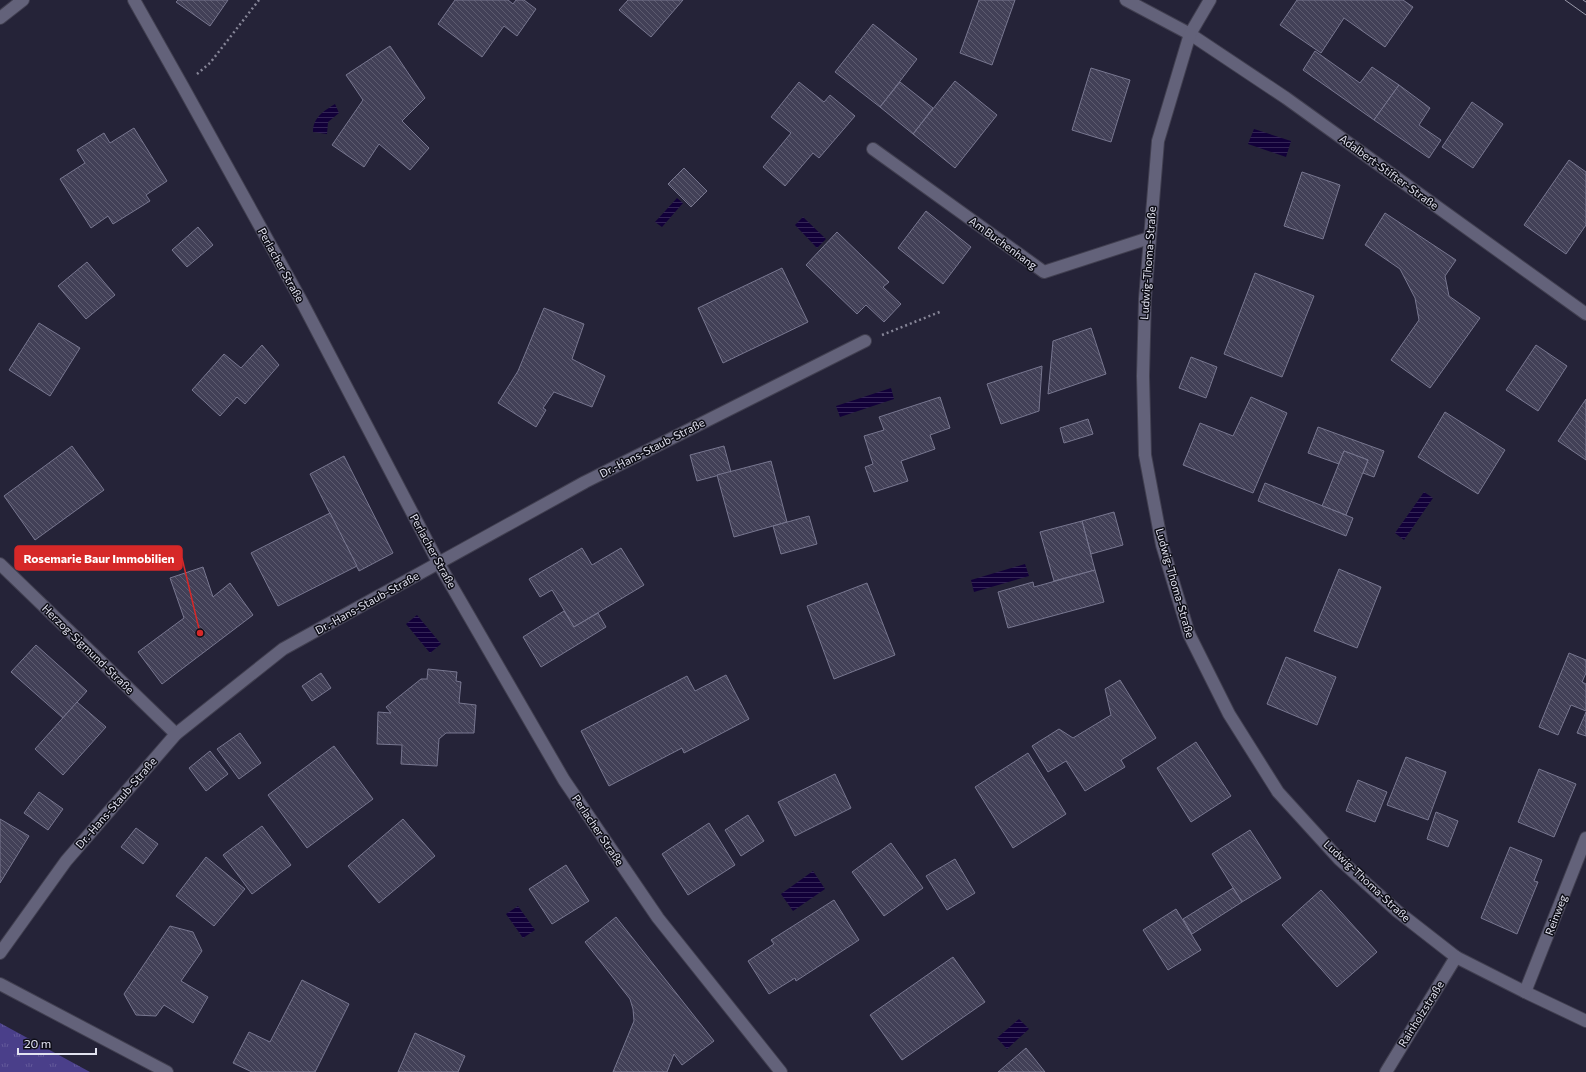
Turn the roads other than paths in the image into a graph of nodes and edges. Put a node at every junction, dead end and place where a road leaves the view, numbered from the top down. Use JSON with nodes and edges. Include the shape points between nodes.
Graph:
{"nodes":[{"id":1,"x":23,"y":0,"type":"edge"},
{"id":2,"x":134,"y":0,"type":"edge"},
{"id":3,"x":1126,"y":0,"type":"edge"},
{"id":4,"x":1210,"y":0,"type":"edge"},
{"id":5,"x":0,"y":18,"type":"edge"},
{"id":6,"x":1190,"y":34,"type":"junction"},
{"id":7,"x":873,"y":150,"type":"dead end"},
{"id":8,"x":1148,"y":238,"type":"junction"},
{"id":9,"x":1586,"y":314,"type":"edge"},
{"id":10,"x":865,"y":341,"type":"road end"},
{"id":11,"x":0,"y":564,"type":"edge"},
{"id":12,"x":439,"y":564,"type":"junction"},
{"id":13,"x":176,"y":734,"type":"junction"},
{"id":14,"x":1586,"y":838,"type":"edge"},
{"id":15,"x":0,"y":953,"type":"edge"},
{"id":16,"x":1456,"y":957,"type":"junction"},
{"id":17,"x":0,"y":984,"type":"edge"},
{"id":18,"x":1525,"y":992,"type":"junction"},
{"id":19,"x":1586,"y":1021,"type":"edge"},
{"id":20,"x":167,"y":1072,"type":"edge"},
{"id":21,"x":781,"y":1072,"type":"edge"},
{"id":22,"x":1386,"y":1072,"type":"edge"}],
"edges":[{"from":1,"to":5,"type":"street"},
{"from":2,"to":12,"type":"street","name":"Perlacher Straße","via":[[303,304]]},
{"from":3,"to":6,"type":"street","name":"Adalbert-Stifter-Straße"},
{"from":4,"to":6,"type":"street","name":"Ludwig-Thoma-Straße"},
{"from":6,"to":8,"type":"street","name":"Ludwig-Thoma-Straße","via":[[1158,141]]},
{"from":6,"to":9,"type":"street","name":"Adalbert-Stifter-Straße","via":[[1286,98]]},
{"from":7,"to":8,"type":"street","name":"Am Buchenhang","via":[[1044,272]]},
{"from":8,"to":16,"type":"street","name":"Ludwig-Thoma-Straße","via":[[1143,368],[1145,455],[1162,545],[1189,634],[1229,714],[1278,792],[1345,864],[1397,911]]},
{"from":10,"to":12,"type":"street","name":"Dr.-Hans-Staub-Straße","via":[[584,482]]},
{"from":11,"to":13,"type":"street","name":"Herzog-Sigmund-Straße"},
{"from":12,"to":13,"type":"street","name":"Dr.-Hans-Staub-Straße","via":[[283,649]]},
{"from":12,"to":21,"type":"street","name":"Perlacher Straße","via":[[564,780],[658,918]]},
{"from":13,"to":15,"type":"street","name":"Dr.-Hans-Staub-Straße","via":[[66,861]]},
{"from":14,"to":18,"type":"street","name":"Reinweg"},
{"from":16,"to":18,"type":"street","name":"Ludwig-Thoma-Straße"},
{"from":16,"to":22,"type":"street","name":"Rainholzstraße"},
{"from":17,"to":20,"type":"street"},
{"from":18,"to":19,"type":"street","name":"Ludwig-Thoma-Straße"}]}
